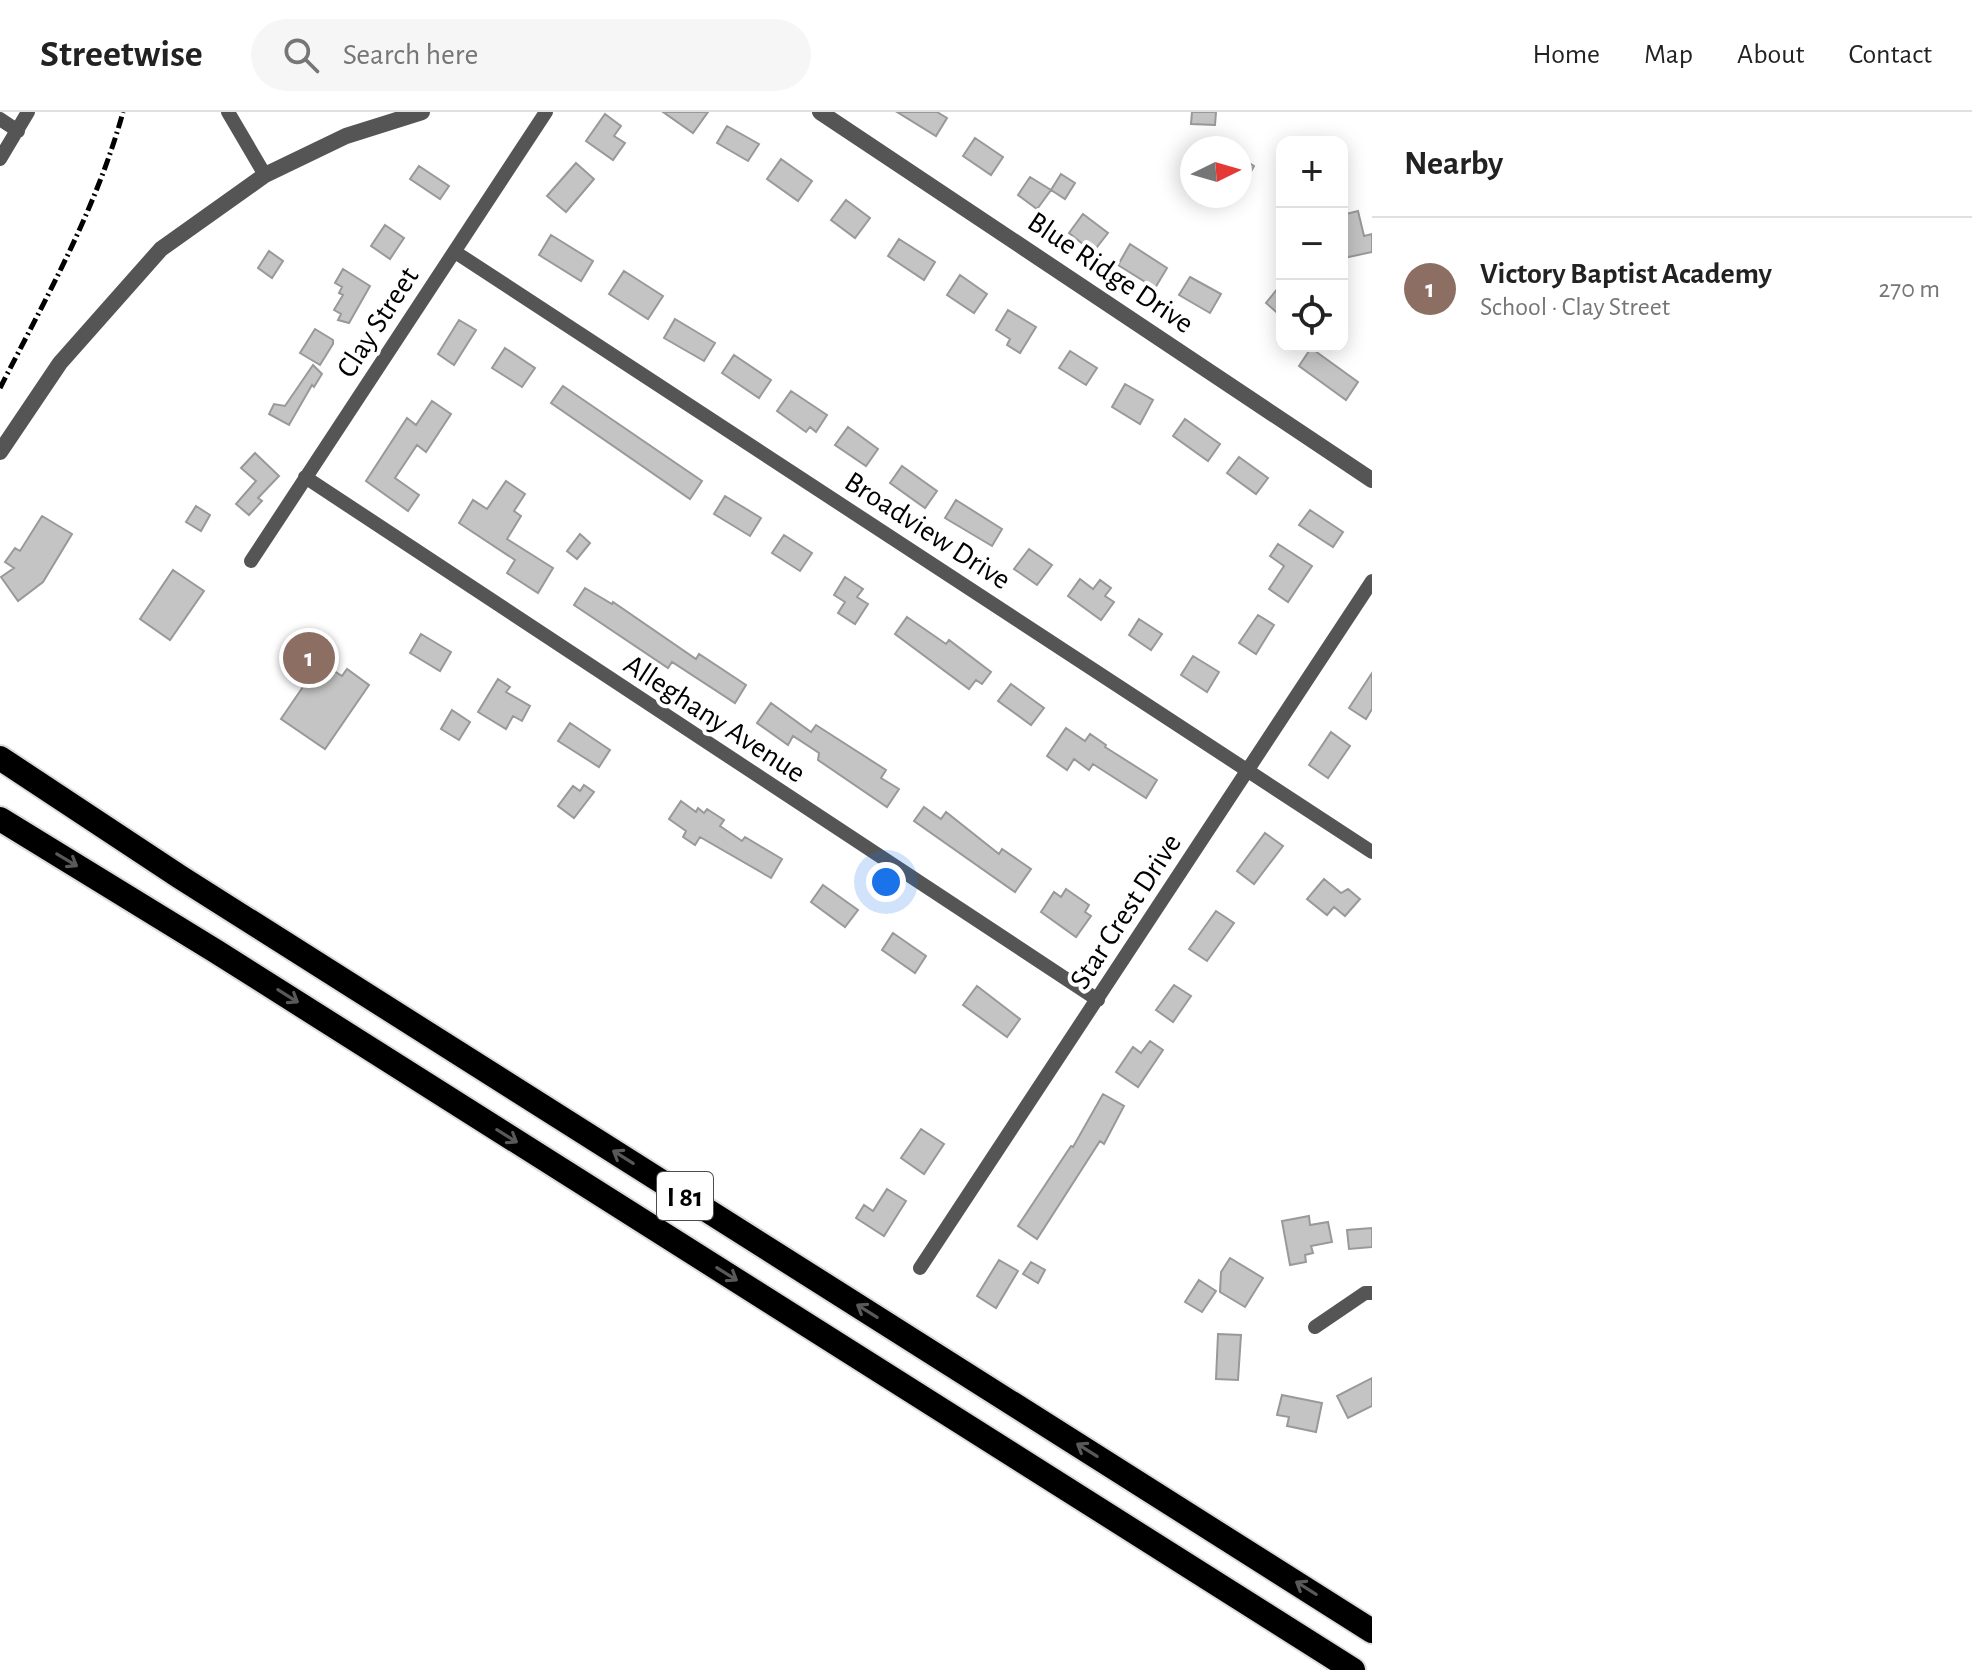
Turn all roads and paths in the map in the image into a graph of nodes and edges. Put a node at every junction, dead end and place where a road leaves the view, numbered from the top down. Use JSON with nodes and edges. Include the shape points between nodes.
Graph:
{"nodes":[{"id":1,"x":28,"y":112,"type":"edge"},
{"id":2,"x":228,"y":112,"type":"edge"},
{"id":3,"x":422,"y":112,"type":"edge"},
{"id":4,"x":546,"y":112,"type":"edge"},
{"id":5,"x":820,"y":112,"type":"edge"},
{"id":6,"x":0,"y":119,"type":"edge"},
{"id":7,"x":18,"y":131,"type":"junction"},
{"id":8,"x":0,"y":159,"type":"edge"},
{"id":9,"x":265,"y":175,"type":"junction"},
{"id":10,"x":455,"y":252,"type":"junction"},
{"id":11,"x":0,"y":452,"type":"edge"},
{"id":12,"x":305,"y":477,"type":"junction"},
{"id":13,"x":1372,"y":480,"type":"edge"},
{"id":14,"x":251,"y":561,"type":"dead end"},
{"id":15,"x":1372,"y":581,"type":"edge"},
{"id":16,"x":0,"y":758,"type":"edge"},
{"id":17,"x":1248,"y":770,"type":"junction"},
{"id":18,"x":0,"y":819,"type":"edge"},
{"id":19,"x":1372,"y":852,"type":"edge"},
{"id":20,"x":1098,"y":1000,"type":"junction"},
{"id":21,"x":920,"y":1268,"type":"dead end"},
{"id":22,"x":1372,"y":1293,"type":"edge"},
{"id":23,"x":1315,"y":1327,"type":"dead end"},
{"id":24,"x":1372,"y":1631,"type":"edge"},
{"id":25,"x":1353,"y":1670,"type":"edge"}],
"edges":[{"from":1,"to":7,"type":"street"},
{"from":2,"to":9,"type":"street"},
{"from":3,"to":9,"type":"street","via":[[346,136]]},
{"from":4,"to":10,"type":"street","name":"Clay Street"},
{"from":5,"to":13,"type":"street","name":"Blue Ridge Drive"},
{"from":6,"to":7,"type":"street"},
{"from":7,"to":8,"type":"street"},
{"from":9,"to":11,"type":"street","via":[[161,249],[60,363]]},
{"from":10,"to":12,"type":"street","name":"Clay Street"},
{"from":10,"to":17,"type":"street","name":"Broadview Drive"},
{"from":12,"to":14,"type":"street","name":"Clay Street"},
{"from":12,"to":20,"type":"street","name":"Alleghany Avenue"},
{"from":15,"to":17,"type":"street","name":"Star Crest Drive"},
{"from":24,"to":16,"type":"highway","number":"I 81","one_way":true,"via":[[193,886]]},
{"from":17,"to":19,"type":"street","name":"Broadview Drive"},
{"from":17,"to":20,"type":"street","name":"Star Crest Drive"},
{"from":18,"to":25,"type":"highway","number":"I 81","one_way":true},
{"from":20,"to":21,"type":"street","name":"Star Crest Drive"},
{"from":22,"to":23,"type":"street"}]}
